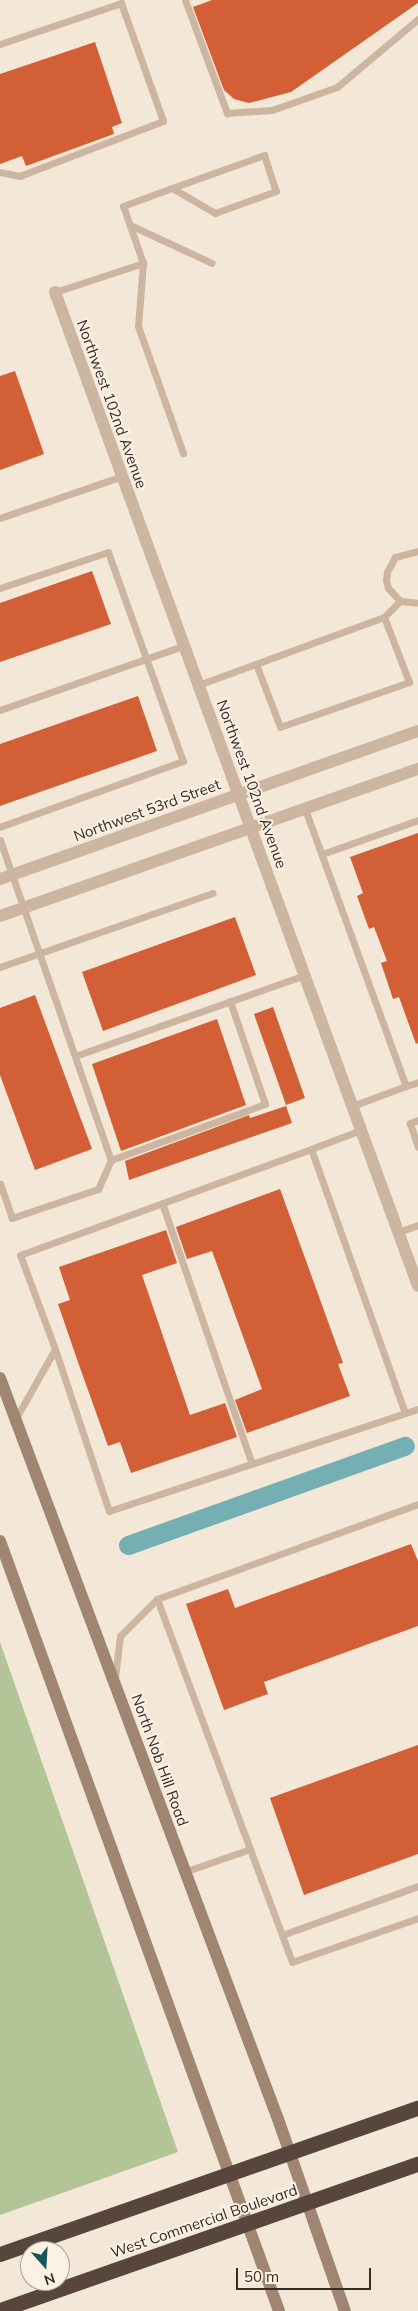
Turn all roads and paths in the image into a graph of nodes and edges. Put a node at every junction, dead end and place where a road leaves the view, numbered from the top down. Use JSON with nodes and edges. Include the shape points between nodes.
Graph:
{"nodes":[{"id":1,"x":185,"y":0,"type":"edge"},
{"id":2,"x":418,"y":19,"type":"edge"},
{"id":3,"x":0,"y":44,"type":"edge"},
{"id":4,"x":0,"y":172,"type":"edge"},
{"id":5,"x":172,"y":188,"type":"junction"},
{"id":6,"x":130,"y":225,"type":"junction"},
{"id":7,"x":143,"y":263,"type":"junction"},
{"id":8,"x":212,"y":263,"type":"dead end"},
{"id":9,"x":55,"y":292,"type":"joint"},
{"id":10,"x":183,"y":453,"type":"dead end"},
{"id":11,"x":120,"y":477,"type":"junction"},
{"id":12,"x":0,"y":518,"type":"edge"},
{"id":13,"x":418,"y":552,"type":"edge"},
{"id":14,"x":0,"y":588,"type":"edge"},
{"id":15,"x":400,"y":601,"type":"junction"},
{"id":16,"x":418,"y":604,"type":"edge"},
{"id":17,"x":384,"y":617,"type":"junction"},
{"id":18,"x":183,"y":646,"type":"junction"},
{"id":19,"x":146,"y":659,"type":"junction"},
{"id":20,"x":256,"y":664,"type":"junction"},
{"id":21,"x":198,"y":685,"type":"junction"},
{"id":22,"x":0,"y":710,"type":"edge"},
{"id":23,"x":418,"y":731,"type":"edge"},
{"id":24,"x":418,"y":769,"type":"edge"},
{"id":25,"x":239,"y":794,"type":"junction"},
{"id":26,"x":305,"y":809,"type":"junction"},
{"id":27,"x":418,"y":820,"type":"edge"},
{"id":28,"x":0,"y":827,"type":"edge"},
{"id":29,"x":251,"y":827,"type":"junction"},
{"id":30,"x":0,"y":840,"type":"edge"},
{"id":31,"x":322,"y":854,"type":"junction"},
{"id":32,"x":6,"y":877,"type":"edge"},
{"id":33,"x":212,"y":893,"type":"dead end"},
{"id":34,"x":23,"y":908,"type":"junction"},
{"id":35,"x":0,"y":916,"type":"edge"},
{"id":36,"x":39,"y":954,"type":"junction"},
{"id":37,"x":0,"y":968,"type":"edge"},
{"id":38,"x":305,"y":975,"type":"junction"},
{"id":39,"x":230,"y":1001,"type":"junction"},
{"id":40,"x":74,"y":1056,"type":"junction"},
{"id":41,"x":418,"y":1082,"type":"edge"},
{"id":42,"x":406,"y":1086,"type":"junction"},
{"id":43,"x":352,"y":1106,"type":"junction"},
{"id":44,"x":418,"y":1120,"type":"edge"},
{"id":45,"x":361,"y":1130,"type":"junction"},
{"id":46,"x":418,"y":1147,"type":"edge"},
{"id":47,"x":311,"y":1149,"type":"junction"},
{"id":48,"x":111,"y":1160,"type":"junction"},
{"id":49,"x":0,"y":1184,"type":"edge"},
{"id":50,"x":162,"y":1203,"type":"junction"},
{"id":51,"x":418,"y":1225,"type":"edge"},
{"id":52,"x":398,"y":1232,"type":"junction"},
{"id":53,"x":418,"y":1284,"type":"edge"},
{"id":54,"x":55,"y":1349,"type":"junction"},
{"id":55,"x":0,"y":1378,"type":"edge"},
{"id":56,"x":418,"y":1409,"type":"edge"},
{"id":57,"x":405,"y":1413,"type":"junction"},
{"id":58,"x":16,"y":1418,"type":"junction"},
{"id":59,"x":252,"y":1464,"type":"junction"},
{"id":60,"x":418,"y":1504,"type":"edge"},
{"id":61,"x":0,"y":1541,"type":"edge"},
{"id":62,"x":157,"y":1599,"type":"junction"},
{"id":63,"x":114,"y":1683,"type":"junction"},
{"id":64,"x":250,"y":1849,"type":"junction"},
{"id":65,"x":184,"y":1872,"type":"junction"},
{"id":66,"x":418,"y":1886,"type":"edge"},
{"id":67,"x":418,"y":1918,"type":"edge"},
{"id":68,"x":282,"y":1935,"type":"junction"},
{"id":69,"x":418,"y":2108,"type":"edge"},
{"id":70,"x":288,"y":2153,"type":"junction"},
{"id":71,"x":418,"y":2164,"type":"edge"},
{"id":72,"x":230,"y":2174,"type":"junction"},
{"id":73,"x":306,"y":2204,"type":"junction"},
{"id":74,"x":249,"y":2224,"type":"junction"},
{"id":75,"x":0,"y":2254,"type":"edge"},
{"id":76,"x":0,"y":2310,"type":"edge"},
{"id":77,"x":279,"y":2311,"type":"edge"},
{"id":78,"x":345,"y":2311,"type":"edge"}],
"edges":[{"from":1,"to":2,"type":"lane","via":[[227,113],[272,110],[337,87]]},
{"from":3,"to":4,"type":"lane","via":[[121,3],[163,121],[20,176]]},
{"from":5,"to":5,"type":"lane","via":[[264,155],[276,191],[215,213]]},
{"from":5,"to":6,"type":"lane","via":[[123,206]]},
{"from":6,"to":7,"type":"lane"},
{"from":6,"to":8,"type":"lane"},
{"from":7,"to":9,"type":"lane"},
{"from":7,"to":10,"type":"lane","via":[[138,326]]},
{"from":9,"to":11,"type":"street","name":"Northwest 102nd Avenue"},
{"from":11,"to":12,"type":"lane"},
{"from":11,"to":18,"type":"street","name":"Northwest 102nd Avenue"},
{"from":13,"to":15,"type":"lane","via":[[395,557],[387,572],[388,588]]},
{"from":14,"to":19,"type":"lane","via":[[108,552]]},
{"from":15,"to":16,"type":"lane"},
{"from":15,"to":17,"type":"lane"},
{"from":17,"to":20,"type":"lane"},
{"from":17,"to":20,"type":"lane","via":[[409,682],[280,727]]},
{"from":18,"to":19,"type":"lane"},
{"from":18,"to":21,"type":"street","name":"Northwest 102nd Avenue"},
{"from":19,"to":22,"type":"lane"},
{"from":19,"to":28,"type":"lane","via":[[183,761]]},
{"from":20,"to":21,"type":"lane"},
{"from":21,"to":25,"type":"street","name":"Northwest 102nd Avenue"},
{"from":23,"to":25,"type":"street","name":"Northwest 53rd Street"},
{"from":24,"to":26,"type":"street"},
{"from":25,"to":29,"type":"street","name":"Northwest 102nd Avenue"},
{"from":25,"to":32,"type":"street","name":"Northwest 53rd Street"},
{"from":26,"to":29,"type":"street"},
{"from":26,"to":31,"type":"lane"},
{"from":27,"to":31,"type":"lane"},
{"from":29,"to":34,"type":"street"},
{"from":29,"to":38,"type":"street","name":"Northwest 102nd Avenue"},
{"from":30,"to":32,"type":"lane"},
{"from":31,"to":42,"type":"lane"},
{"from":32,"to":34,"type":"lane"},
{"from":33,"to":36,"type":"lane"},
{"from":34,"to":35,"type":"street"},
{"from":34,"to":36,"type":"lane"},
{"from":36,"to":37,"type":"lane"},
{"from":36,"to":40,"type":"lane"},
{"from":38,"to":39,"type":"lane"},
{"from":38,"to":43,"type":"street","name":"Northwest 102nd Avenue"},
{"from":39,"to":40,"type":"lane"},
{"from":39,"to":48,"type":"lane","via":[[265,1104]]},
{"from":40,"to":48,"type":"lane"},
{"from":41,"to":42,"type":"lane"},
{"from":42,"to":43,"type":"lane"},
{"from":43,"to":45,"type":"street","name":"Northwest 102nd Avenue"},
{"from":44,"to":46,"type":"lane","via":[[410,1123]]},
{"from":45,"to":47,"type":"lane"},
{"from":45,"to":52,"type":"street","name":"Northwest 102nd Avenue"},
{"from":47,"to":50,"type":"lane"},
{"from":47,"to":57,"type":"lane"},
{"from":48,"to":49,"type":"lane","via":[[98,1189],[12,1218]]},
{"from":50,"to":54,"type":"lane","via":[[20,1255]]},
{"from":50,"to":59,"type":"lane"},
{"from":51,"to":52,"type":"lane"},
{"from":52,"to":53,"type":"street","name":"Northwest 102nd Avenue"},
{"from":54,"to":58,"type":"lane"},
{"from":54,"to":59,"type":"lane","via":[[109,1511]]},
{"from":55,"to":58,"type":"main road","name":"North Nob Hill Road"},
{"from":56,"to":57,"type":"lane"},
{"from":57,"to":59,"type":"lane"},
{"from":58,"to":63,"type":"main road","name":"North Nob Hill Road"},
{"from":60,"to":62,"type":"lane"},
{"from":61,"to":72,"type":"main road"},
{"from":62,"to":63,"type":"lane","via":[[120,1636]]},
{"from":62,"to":64,"type":"lane"},
{"from":63,"to":65,"type":"main road","name":"North Nob Hill Road"},
{"from":64,"to":65,"type":"lane"},
{"from":64,"to":68,"type":"lane"},
{"from":65,"to":70,"type":"main road","name":"North Nob Hill Road"},
{"from":66,"to":68,"type":"lane"},
{"from":67,"to":68,"type":"lane","via":[[292,1962]]},
{"from":69,"to":70,"type":"highway"},
{"from":70,"to":72,"type":"highway"},
{"from":70,"to":73,"type":"main road","name":"North Nob Hill Road"},
{"from":71,"to":73,"type":"highway","name":"West Commercial Boulevard"},
{"from":72,"to":74,"type":"main road"},
{"from":72,"to":75,"type":"highway"},
{"from":73,"to":74,"type":"highway","name":"West Commercial Boulevard"},
{"from":73,"to":78,"type":"main road","name":"North Nob Hill Road"},
{"from":74,"to":76,"type":"highway","name":"West Commercial Boulevard"},
{"from":74,"to":77,"type":"main road"}]}
